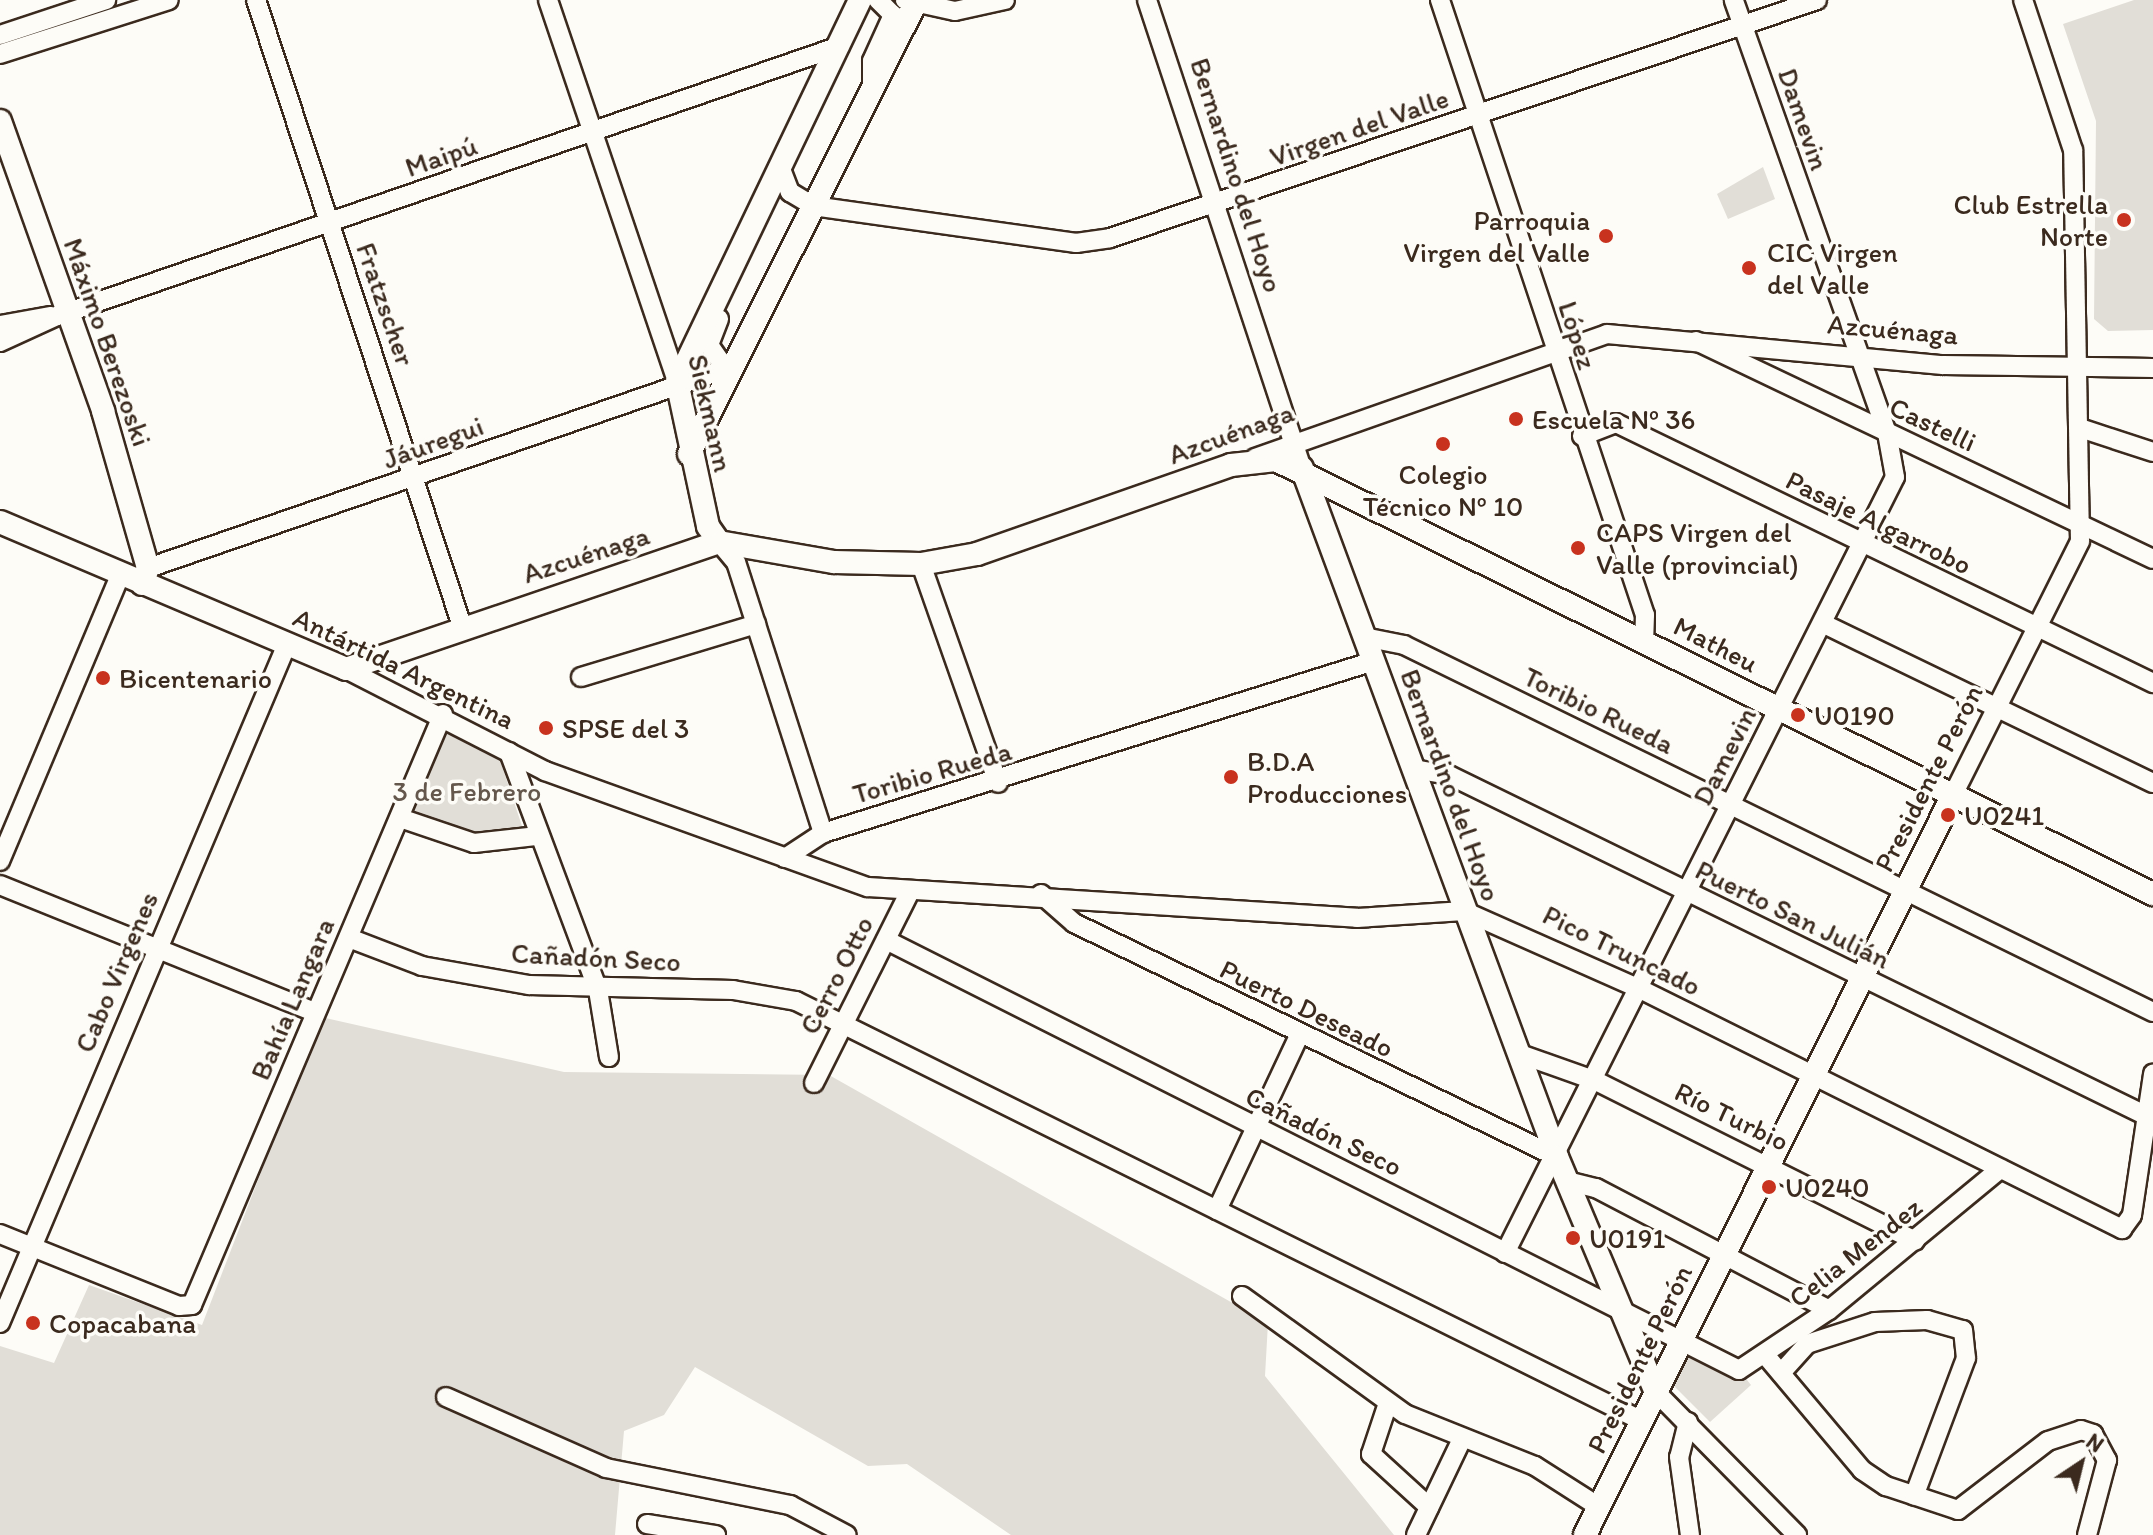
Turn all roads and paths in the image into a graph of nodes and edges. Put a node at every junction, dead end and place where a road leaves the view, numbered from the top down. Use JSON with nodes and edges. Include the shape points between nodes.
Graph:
{"nodes":[{"id":1,"x":106,"y":0,"type":"edge"},
{"id":2,"x":169,"y":0,"type":"edge"},
{"id":3,"x":256,"y":0,"type":"edge"},
{"id":4,"x":548,"y":0,"type":"edge"},
{"id":5,"x":860,"y":0,"type":"edge"},
{"id":6,"x":878,"y":0,"type":"edge"},
{"id":7,"x":1005,"y":0,"type":"edge"},
{"id":8,"x":1147,"y":0,"type":"edge"},
{"id":9,"x":1440,"y":0,"type":"edge"},
{"id":10,"x":1734,"y":0,"type":"edge"},
{"id":11,"x":1817,"y":0,"type":"edge"},
{"id":12,"x":2023,"y":0,"type":"edge"},
{"id":13,"x":913,"y":1,"type":"edge"},
{"id":14,"x":1743,"y":26,"type":"junction"},
{"id":15,"x":0,"y":35,"type":"edge"},
{"id":16,"x":840,"y":46,"type":"junction"},
{"id":17,"x":0,"y":54,"type":"edge"},
{"id":18,"x":872,"y":85,"type":"junction"},
{"id":19,"x":1478,"y":117,"type":"junction"},
{"id":20,"x":0,"y":121,"type":"edge"},
{"id":21,"x":592,"y":135,"type":"junction"},
{"id":22,"x":781,"y":169,"type":"junction"},
{"id":23,"x":1214,"y":204,"type":"junction"},
{"id":24,"x":813,"y":206,"type":"junction"},
{"id":25,"x":329,"y":224,"type":"junction"},
{"id":26,"x":735,"y":259,"type":"junction"},
{"id":27,"x":62,"y":314,"type":"junction"},
{"id":28,"x":0,"y":325,"type":"edge"},
{"id":29,"x":1690,"y":338,"type":"junction"},
{"id":30,"x":0,"y":342,"type":"edge"},
{"id":31,"x":1554,"y":351,"type":"junction"},
{"id":32,"x":1858,"y":358,"type":"junction"},
{"id":33,"x":734,"y":366,"type":"junction"},
{"id":34,"x":2079,"y":368,"type":"junction"},
{"id":35,"x":2153,"y":368,"type":"edge"},
{"id":36,"x":677,"y":382,"type":"junction"},
{"id":37,"x":2080,"y":428,"type":"junction"},
{"id":38,"x":1887,"y":433,"type":"junction"},
{"id":39,"x":1582,"y":436,"type":"junction"},
{"id":40,"x":1294,"y":442,"type":"junction"},
{"id":41,"x":2153,"y":452,"type":"edge"},
{"id":42,"x":689,"y":454,"type":"junction"},
{"id":43,"x":1248,"y":460,"type":"junction"},
{"id":44,"x":1302,"y":468,"type":"junction"},
{"id":45,"x":418,"y":479,"type":"junction"},
{"id":46,"x":1,"y":524,"type":"edge"},
{"id":47,"x":2081,"y":524,"type":"junction"},
{"id":48,"x":719,"y":542,"type":"junction"},
{"id":49,"x":1862,"y":547,"type":"junction"},
{"id":50,"x":2153,"y":559,"type":"edge"},
{"id":51,"x":921,"y":564,"type":"junction"},
{"id":52,"x":120,"y":575,"type":"junction"},
{"id":53,"x":145,"y":576,"type":"junction"},
{"id":54,"x":756,"y":624,"type":"junction"},
{"id":55,"x":1824,"y":624,"type":"junction"},
{"id":56,"x":462,"y":626,"type":"junction"},
{"id":57,"x":2040,"y":629,"type":"junction"},
{"id":58,"x":1364,"y":637,"type":"junction"},
{"id":59,"x":1644,"y":641,"type":"junction"},
{"id":60,"x":287,"y":644,"type":"junction"},
{"id":61,"x":1374,"y":661,"type":"junction"},
{"id":62,"x":346,"y":669,"type":"junction"},
{"id":63,"x":581,"y":677,"type":"dead end"},
{"id":64,"x":2153,"y":683,"type":"edge"},
{"id":65,"x":1997,"y":708,"type":"junction"},
{"id":66,"x":1779,"y":710,"type":"junction"},
{"id":67,"x":443,"y":714,"type":"junction"},
{"id":68,"x":509,"y":752,"type":"junction"},
{"id":69,"x":1414,"y":769,"type":"junction"},
{"id":70,"x":998,"y":783,"type":"junction"},
{"id":71,"x":2153,"y":783,"type":"edge"},
{"id":72,"x":1952,"y":797,"type":"junction"},
{"id":73,"x":1730,"y":806,"type":"junction"},
{"id":74,"x":400,"y":818,"type":"junction"},
{"id":75,"x":823,"y":833,"type":"junction"},
{"id":76,"x":536,"y":836,"type":"junction"},
{"id":77,"x":785,"y":858,"type":"junction"},
{"id":78,"x":0,"y":861,"type":"edge"},
{"id":79,"x":0,"y":885,"type":"edge"},
{"id":80,"x":1904,"y":891,"type":"junction"},
{"id":81,"x":909,"y":893,"type":"junction"},
{"id":82,"x":1686,"y":893,"type":"junction"},
{"id":83,"x":1041,"y":894,"type":"junction"},
{"id":84,"x":2153,"y":894,"type":"edge"},
{"id":85,"x":1464,"y":911,"type":"junction"},
{"id":86,"x":349,"y":938,"type":"junction"},
{"id":87,"x":886,"y":940,"type":"junction"},
{"id":88,"x":156,"y":948,"type":"junction"},
{"id":89,"x":1860,"y":978,"type":"junction"},
{"id":90,"x":1638,"y":988,"type":"junction"},
{"id":91,"x":598,"y":990,"type":"junction"},
{"id":92,"x":314,"y":1012,"type":"junction"},
{"id":93,"x":2153,"y":1012,"type":"edge"},
{"id":94,"x":842,"y":1020,"type":"junction"},
{"id":95,"x":1299,"y":1036,"type":"junction"},
{"id":96,"x":1520,"y":1054,"type":"junction"},
{"id":97,"x":609,"y":1057,"type":"dead end"},
{"id":98,"x":2153,"y":1074,"type":"edge"},
{"id":99,"x":1813,"y":1077,"type":"junction"},
{"id":100,"x":1594,"y":1080,"type":"junction"},
{"id":101,"x":814,"y":1083,"type":"dead end"},
{"id":102,"x":2147,"y":1116,"type":"junction"},
{"id":103,"x":1256,"y":1128,"type":"junction"},
{"id":104,"x":1557,"y":1157,"type":"junction"},
{"id":105,"x":1769,"y":1165,"type":"junction"},
{"id":106,"x":2000,"y":1169,"type":"junction"},
{"id":107,"x":1567,"y":1181,"type":"junction"},
{"id":108,"x":1217,"y":1210,"type":"junction"},
{"id":109,"x":0,"y":1234,"type":"edge"},
{"id":110,"x":1915,"y":1241,"type":"junction"},
{"id":111,"x":31,"y":1247,"type":"junction"},
{"id":112,"x":1505,"y":1253,"type":"junction"},
{"id":113,"x":1725,"y":1254,"type":"junction"},
{"id":114,"x":1242,"y":1296,"type":"dead end"},
{"id":115,"x":1829,"y":1310,"type":"junction"},
{"id":116,"x":1620,"y":1311,"type":"junction"},
{"id":117,"x":0,"y":1323,"type":"edge"},
{"id":118,"x":1679,"y":1341,"type":"junction"},
{"id":119,"x":1767,"y":1357,"type":"junction"},
{"id":120,"x":1739,"y":1370,"type":"joint"},
{"id":121,"x":1781,"y":1373,"type":"junction"},
{"id":122,"x":1656,"y":1392,"type":"junction"},
{"id":123,"x":446,"y":1397,"type":"dead end"},
{"id":124,"x":1388,"y":1403,"type":"junction"},
{"id":125,"x":1642,"y":1421,"type":"junction"},
{"id":126,"x":1688,"y":1422,"type":"junction"},
{"id":127,"x":1462,"y":1439,"type":"junction"},
{"id":128,"x":1914,"y":1496,"type":"junction"},
{"id":129,"x":1599,"y":1507,"type":"junction"},
{"id":130,"x":1422,"y":1522,"type":"edge"},
{"id":131,"x":647,"y":1524,"type":"dead end"},
{"id":132,"x":716,"y":1535,"type":"edge"},
{"id":133,"x":847,"y":1535,"type":"edge"},
{"id":134,"x":1437,"y":1535,"type":"edge"},
{"id":135,"x":1585,"y":1535,"type":"edge"},
{"id":136,"x":1690,"y":1535,"type":"edge"},
{"id":137,"x":1797,"y":1535,"type":"edge"},
{"id":138,"x":2087,"y":1535,"type":"edge"}],
"edges":[{"from":1,"to":15,"type":"street"},
{"from":2,"to":17,"type":"street"},
{"from":3,"to":25,"type":"street","name":"Fratzscher"},
{"from":4,"to":21,"type":"street","name":"Siekmann"},
{"from":5,"to":16,"type":"street"},
{"from":6,"to":18,"type":"street","via":[[893,15],[872,61]]},
{"from":7,"to":13,"type":"street","via":[[955,11]]},
{"from":8,"to":23,"type":"street","name":"Bernardino del Hoyo"},
{"from":9,"to":19,"type":"street","name":"López"},
{"from":10,"to":14,"type":"street","name":"Damevin"},
{"from":11,"to":14,"type":"street","name":"Virgen del Valle"},
{"from":12,"to":34,"type":"street","name":"Presidente Perón","via":[[2073,150]]},
{"from":13,"to":18,"type":"street"},
{"from":14,"to":19,"type":"street","name":"Virgen del Valle"},
{"from":14,"to":32,"type":"street","name":"Damevin"},
{"from":16,"to":21,"type":"street","name":"Maipú"},
{"from":16,"to":22,"type":"street"},
{"from":18,"to":24,"type":"street"},
{"from":19,"to":23,"type":"street","name":"Virgen del Valle"},
{"from":19,"to":31,"type":"street","name":"López"},
{"from":20,"to":27,"type":"street","name":"Máximo Berezoski"},
{"from":21,"to":25,"type":"street","name":"Maipú"},
{"from":21,"to":36,"type":"street","name":"Siekmann"},
{"from":22,"to":24,"type":"street","via":[[790,192]]},
{"from":22,"to":26,"type":"street"},
{"from":23,"to":24,"type":"street","name":"Virgen del Valle","via":[[1076,243]]},
{"from":23,"to":40,"type":"street","name":"Bernardino del Hoyo"},
{"from":24,"to":33,"type":"street"},
{"from":25,"to":27,"type":"street","name":"Maipú"},
{"from":25,"to":45,"type":"street","name":"Fratzscher"},
{"from":26,"to":33,"type":"street","via":[[730,296],[709,345],[721,362]]},
{"from":26,"to":36,"type":"street"},
{"from":27,"to":28,"type":"street","name":"Maipú"},
{"from":27,"to":30,"type":"street","name":"Maipú"},
{"from":27,"to":53,"type":"street","name":"Máximo Berezoski"},
{"from":29,"to":31,"type":"street","name":"Azcuénaga","via":[[1618,333]]},
{"from":29,"to":32,"type":"street","name":"Azcuénaga"},
{"from":29,"to":38,"type":"street","name":"Castelli"},
{"from":31,"to":39,"type":"street","name":"López"},
{"from":31,"to":40,"type":"street","name":"Azcuénaga"},
{"from":32,"to":34,"type":"street","name":"Azcuénaga"},
{"from":32,"to":38,"type":"street","name":"Damevin"},
{"from":33,"to":36,"type":"street","name":"Jáuregui"},
{"from":33,"to":42,"type":"street"},
{"from":34,"to":35,"type":"street","name":"Azcuénaga"},
{"from":34,"to":37,"type":"street","name":"Presidente Perón"},
{"from":36,"to":42,"type":"street","name":"Siekmann"},
{"from":36,"to":45,"type":"street","name":"Jáuregui"},
{"from":37,"to":41,"type":"street"},
{"from":37,"to":47,"type":"street","name":"Presidente Perón"},
{"from":38,"to":47,"type":"street","name":"Castelli"},
{"from":38,"to":49,"type":"street","name":"Damevin","via":[[1895,477]]},
{"from":39,"to":49,"type":"street","name":"Pasaje Algarrobo","via":[[1616,423]]},
{"from":39,"to":59,"type":"street","name":"López","via":[[1645,615]]},
{"from":40,"to":43,"type":"street","name":"Azcuénaga"},
{"from":40,"to":44,"type":"street","name":"Bernardino del Hoyo"},
{"from":42,"to":48,"type":"street","name":"Siekmann"},
{"from":43,"to":44,"type":"street","name":"Matheu"},
{"from":43,"to":51,"type":"street","name":"Azcuénaga","via":[[977,554]]},
{"from":44,"to":58,"type":"street","name":"Bernardino del Hoyo"},
{"from":44,"to":59,"type":"street","name":"Matheu"},
{"from":45,"to":53,"type":"street","name":"Jáuregui"},
{"from":45,"to":56,"type":"street","name":"Fratzscher"},
{"from":46,"to":52,"type":"street","name":"Antártida Argentina"},
{"from":47,"to":50,"type":"street","name":"Castelli"},
{"from":47,"to":57,"type":"street","name":"Presidente Perón","via":[[2075,555]]},
{"from":48,"to":51,"type":"street","name":"Azcuénaga","via":[[834,562]]},
{"from":48,"to":54,"type":"street","name":"Siekmann","via":[[736,562]]},
{"from":48,"to":56,"type":"street","name":"Azcuénaga"},
{"from":49,"to":55,"type":"street","name":"Damevin"},
{"from":49,"to":57,"type":"street","name":"Pasaje Algarrobo"},
{"from":51,"to":70,"type":"street"},
{"from":52,"to":53,"type":"street","name":"Antártida Argentina"},
{"from":52,"to":78,"type":"street"},
{"from":53,"to":60,"type":"street","name":"Antártida Argentina"},
{"from":54,"to":63,"type":"street"},
{"from":54,"to":75,"type":"street","name":"Siekmann"},
{"from":55,"to":65,"type":"street"},
{"from":55,"to":66,"type":"street","name":"Damevin"},
{"from":56,"to":62,"type":"street","name":"Azcuénaga"},
{"from":57,"to":64,"type":"street","name":"Pasaje Algarrobo"},
{"from":57,"to":65,"type":"street","name":"Presidente Perón"},
{"from":58,"to":61,"type":"street","name":"Bernardino del Hoyo"},
{"from":58,"to":73,"type":"street","name":"Toribio Rueda","via":[[1404,645]]},
{"from":59,"to":66,"type":"street","name":"Matheu"},
{"from":60,"to":62,"type":"street","name":"Antártida Argentina"},
{"from":60,"to":88,"type":"street","name":"Cabo Virgenes"},
{"from":61,"to":69,"type":"street","name":"Bernardino del Hoyo"},
{"from":61,"to":70,"type":"street","name":"Toribio Rueda"},
{"from":62,"to":67,"type":"street","name":"Antártida Argentina"},
{"from":65,"to":71,"type":"street"},
{"from":65,"to":72,"type":"street","name":"Presidente Perón"},
{"from":66,"to":72,"type":"street","name":"Matheu"},
{"from":66,"to":73,"type":"street","name":"Damevin"},
{"from":67,"to":68,"type":"street","name":"Antártida Argentina"},
{"from":67,"to":74,"type":"street","name":"Bahía Langara"},
{"from":68,"to":76,"type":"street"},
{"from":68,"to":77,"type":"street","name":"Antártida Argentina"},
{"from":69,"to":82,"type":"street","name":"Puerto San Julián","via":[[1449,775]]},
{"from":69,"to":85,"type":"street","name":"Bernardino del Hoyo"},
{"from":70,"to":75,"type":"street","name":"Toribio Rueda"},
{"from":72,"to":80,"type":"street","name":"Presidente Perón"},
{"from":72,"to":84,"type":"street","name":"Matheu"},
{"from":73,"to":80,"type":"street","name":"Toribio Rueda"},
{"from":73,"to":82,"type":"street","name":"Damevin"},
{"from":74,"to":76,"type":"street","via":[[474,843]]},
{"from":74,"to":86,"type":"street","name":"Bahía Langara"},
{"from":75,"to":77,"type":"street","name":"Toribio Rueda"},
{"from":76,"to":91,"type":"street"},
{"from":77,"to":81,"type":"street","name":"Antártida Argentina","via":[[837,879]]},
{"from":79,"to":88,"type":"street"},
{"from":80,"to":89,"type":"street","name":"Presidente Perón"},
{"from":80,"to":93,"type":"street","name":"Toribio Rueda"},
{"from":81,"to":83,"type":"street","name":"Pico Truncado"},
{"from":81,"to":87,"type":"street","name":"Cerro Otto"},
{"from":82,"to":89,"type":"street","name":"Puerto San Julián"},
{"from":82,"to":90,"type":"street","name":"Damevin"},
{"from":83,"to":85,"type":"street","name":"Pico Truncado","via":[[1357,918]]},
{"from":83,"to":95,"type":"street","name":"Puerto Deseado","via":[[1074,923]]},
{"from":85,"to":90,"type":"street","name":"Pico Truncado"},
{"from":85,"to":96,"type":"street","name":"Bernardino del Hoyo"},
{"from":86,"to":91,"type":"street","name":"Cañadón Seco","via":[[453,973]]},
{"from":86,"to":92,"type":"street","name":"Bahía Langara"},
{"from":87,"to":94,"type":"street","name":"Cerro Otto"},
{"from":87,"to":103,"type":"street","name":"Cañadón Seco"},
{"from":88,"to":92,"type":"street"},
{"from":88,"to":111,"type":"street","name":"Cabo Virgenes"},
{"from":89,"to":99,"type":"street","name":"Presidente Perón"},
{"from":89,"to":102,"type":"street","name":"Puerto San Julián"},
{"from":90,"to":99,"type":"street","name":"Pico Truncado"},
{"from":90,"to":100,"type":"street","name":"Damevin"},
{"from":91,"to":94,"type":"street","name":"Cañadón Seco","via":[[763,994]]},
{"from":91,"to":97,"type":"street"},
{"from":92,"to":111,"type":"street","name":"Bahía Langara","via":[[192,1305],[179,1306]]},
{"from":94,"to":101,"type":"street","name":"Cerro Otto"},
{"from":94,"to":108,"type":"street","name":"Cañadón Seco"},
{"from":95,"to":103,"type":"street"},
{"from":95,"to":104,"type":"street","name":"Puerto Deseado"},
{"from":96,"to":100,"type":"street","name":"Río Turbio"},
{"from":96,"to":104,"type":"street","name":"Bernardino del Hoyo"},
{"from":98,"to":102,"type":"street"},
{"from":99,"to":105,"type":"street","name":"Presidente Perón"},
{"from":99,"to":106,"type":"street","name":"Pico Truncado"},
{"from":100,"to":104,"type":"street","name":"Damevin"},
{"from":100,"to":105,"type":"street","name":"Río Turbio"},
{"from":102,"to":106,"type":"street","name":"Pico Truncado","via":[[2132,1215],[2122,1229]]},
{"from":103,"to":108,"type":"street"},
{"from":103,"to":112,"type":"street","name":"Cañadón Seco"},
{"from":104,"to":107,"type":"street","name":"Bernardino del Hoyo"},
{"from":104,"to":112,"type":"street","name":"Damevin"},
{"from":105,"to":110,"type":"street","name":"Río Turbio"},
{"from":105,"to":113,"type":"street","name":"Presidente Perón"},
{"from":106,"to":110,"type":"street","name":"Celia Mendez"},
{"from":107,"to":113,"type":"street","via":[[1596,1188]]},
{"from":107,"to":116,"type":"street","name":"Bernardino del Hoyo"},
{"from":108,"to":125,"type":"street","name":"Cañadón Seco"},
{"from":109,"to":111,"type":"street"},
{"from":110,"to":115,"type":"street","name":"Celia Mendez"},
{"from":111,"to":117,"type":"street","name":"Cabo Virgenes"},
{"from":112,"to":116,"type":"street","name":"Cañadón Seco"},
{"from":113,"to":115,"type":"street"},
{"from":113,"to":118,"type":"street","name":"Presidente Perón"},
{"from":114,"to":124,"type":"street"},
{"from":115,"to":119,"type":"street","name":"Celia Mendez"},
{"from":116,"to":118,"type":"street","name":"Cañadón Seco"},
{"from":116,"to":122,"type":"street","name":"Bernardino del Hoyo"},
{"from":118,"to":120,"type":"street","name":"Cañadón Seco"},
{"from":118,"to":122,"type":"street","name":"Presidente Perón"},
{"from":119,"to":120,"type":"street","name":"Celia Mendez"},
{"from":119,"to":121,"type":"street"},
{"from":121,"to":128,"type":"street","via":[[1862,1470]]},
{"from":121,"to":128,"type":"street","via":[[1807,1344],[1875,1322],[1927,1320],[1963,1330],[1966,1358]]},
{"from":122,"to":125,"type":"street","name":"Presidente Perón"},
{"from":122,"to":126,"type":"street","name":"Bernardino del Hoyo"},
{"from":123,"to":133,"type":"street","via":[[606,1468],[826,1518]]},
{"from":124,"to":127,"type":"street"},
{"from":124,"to":130,"type":"street","via":[[1371,1454]]},
{"from":125,"to":129,"type":"street","name":"Presidente Perón"},
{"from":126,"to":136,"type":"street","via":[[1679,1457]]},
{"from":126,"to":137,"type":"street","name":"Bernardino del Hoyo"},
{"from":127,"to":129,"type":"street","via":[[1535,1466]]},
{"from":127,"to":130,"type":"street"},
{"from":128,"to":138,"type":"street","via":[[1958,1510],[1973,1506],[2048,1441],[2087,1431],[2104,1444],[2107,1460]]},
{"from":129,"to":135,"type":"street","name":"Presidente Perón"},
{"from":130,"to":134,"type":"street"},
{"from":131,"to":132,"type":"street"}]}
